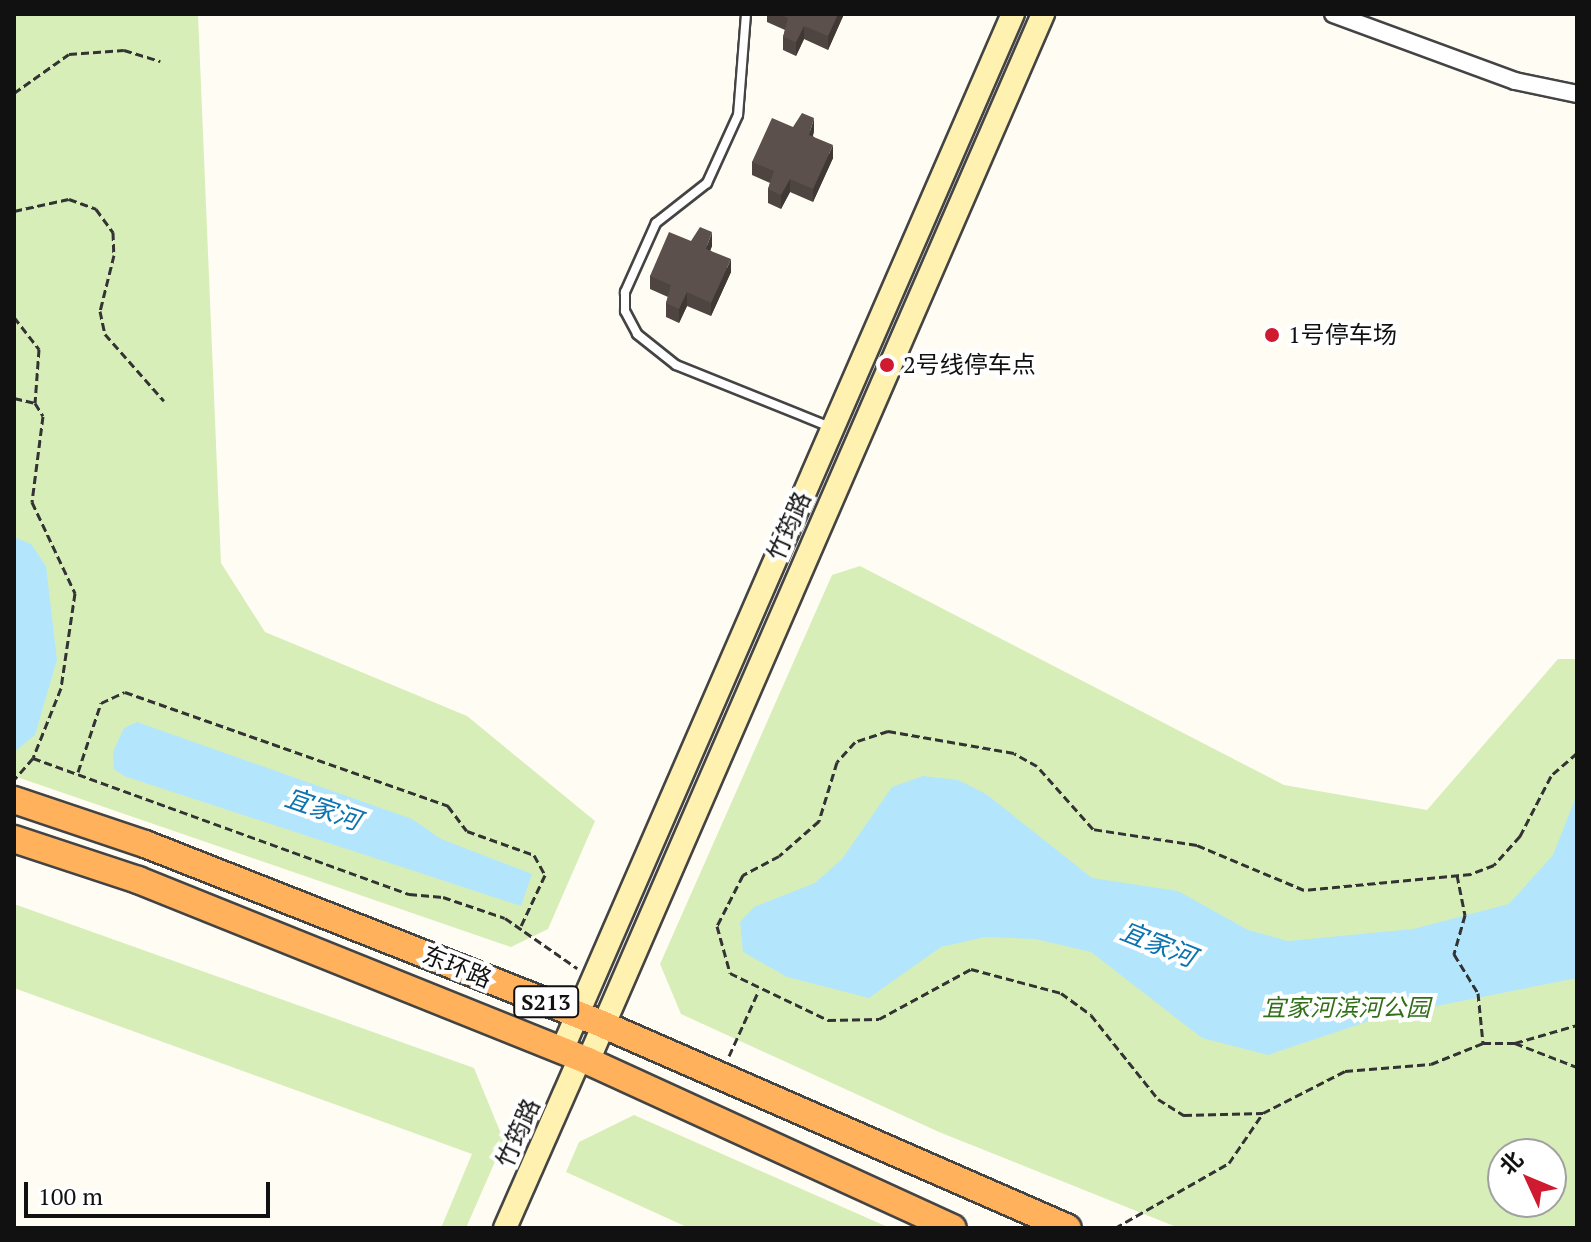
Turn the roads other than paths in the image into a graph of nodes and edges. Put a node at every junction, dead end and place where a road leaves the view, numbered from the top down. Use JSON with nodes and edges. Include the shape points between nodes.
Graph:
{"nodes":[{"id":1,"x":746,"y":14,"type":"edge"},
{"id":2,"x":1013,"y":14,"type":"edge"},
{"id":3,"x":1043,"y":14,"type":"edge"},
{"id":4,"x":1333,"y":14,"type":"edge"},
{"id":5,"x":1577,"y":94,"type":"edge"},
{"id":6,"x":830,"y":427,"type":"junction"},
{"id":7,"x":14,"y":800,"type":"edge"},
{"id":8,"x":14,"y":839,"type":"edge"},
{"id":9,"x":577,"y":1015,"type":"junction"},
{"id":10,"x":604,"y":1025,"type":"junction"},
{"id":11,"x":577,"y":1056,"type":"junction"},
{"id":12,"x":505,"y":1228,"type":"edge"},
{"id":13,"x":953,"y":1228,"type":"edge"},
{"id":14,"x":1068,"y":1228,"type":"edge"}],
"edges":[{"from":1,"to":6,"type":"lane","via":[[738,115],[707,183],[656,223],[625,292],[625,311],[637,334],[676,365]]},
{"from":2,"to":6,"type":"main road","name":"竹筠路"},
{"from":3,"to":10,"type":"main road","name":"竹筠路"},
{"from":4,"to":5,"type":"street","via":[[1515,81]]},
{"from":6,"to":9,"type":"main road","name":"竹筠路"},
{"from":7,"to":9,"type":"highway","name":"东环路","number":"S213","via":[[145,844]]},
{"from":8,"to":11,"type":"highway","name":"东环路","number":"S213","via":[[138,880]]},
{"from":9,"to":10,"type":"highway","name":"东环路","number":"S213"},
{"from":9,"to":11,"type":"main road","name":"竹筠路"},
{"from":10,"to":11,"type":"main road","name":"竹筠路"},
{"from":10,"to":14,"type":"highway","name":"东环路","number":"S213"},
{"from":11,"to":12,"type":"main road","name":"竹筠路"},
{"from":11,"to":13,"type":"highway","name":"东环路","number":"S213"}]}
